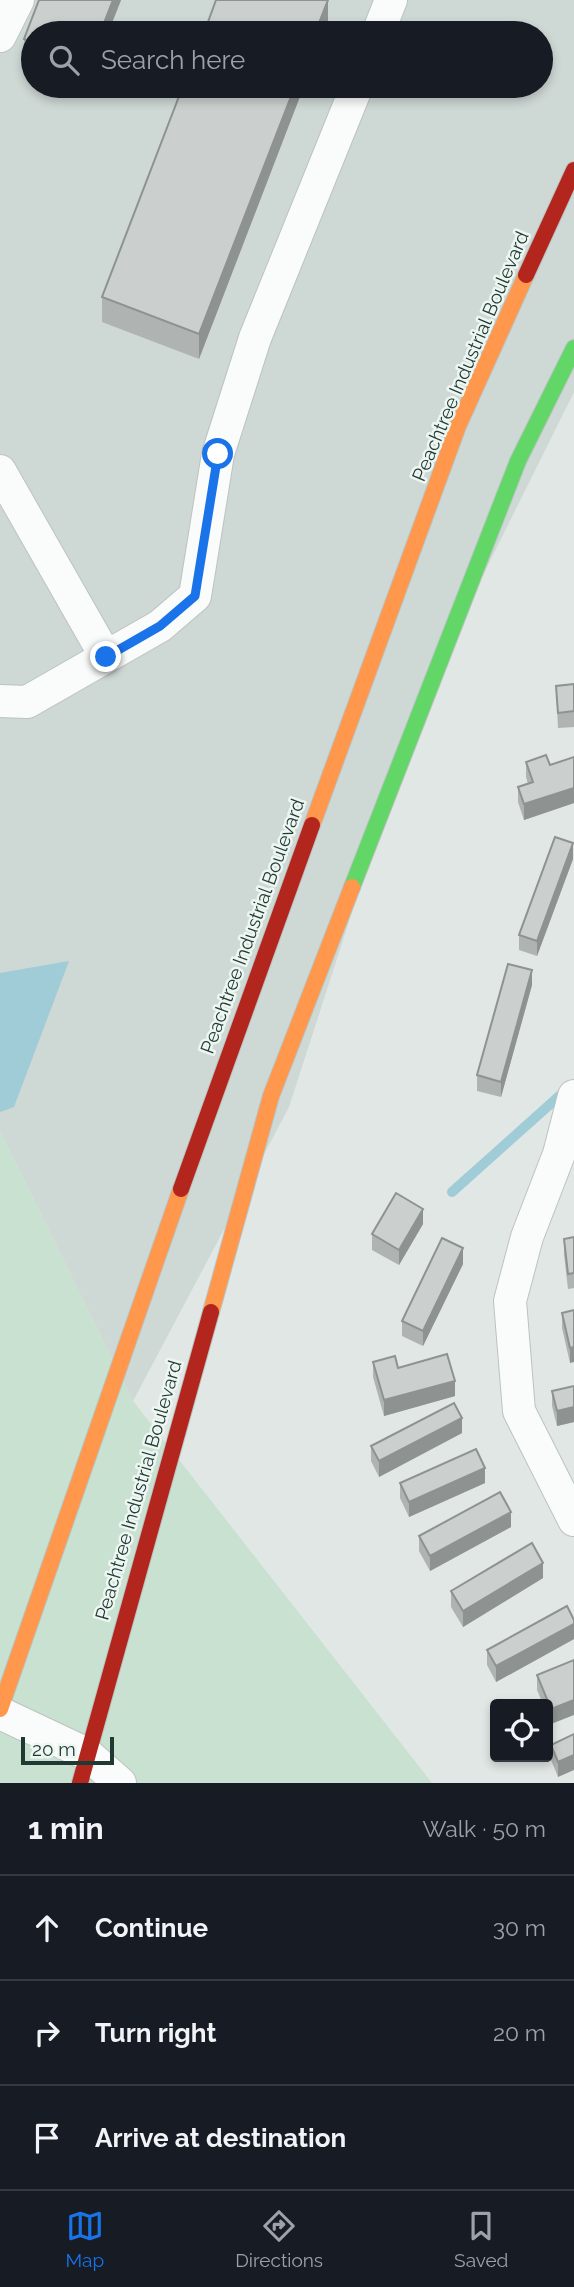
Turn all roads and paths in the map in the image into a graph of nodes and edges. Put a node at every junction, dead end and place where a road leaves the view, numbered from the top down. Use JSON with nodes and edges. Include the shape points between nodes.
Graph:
{"nodes":[{"id":1,"x":18,"y":0,"type":"edge"},
{"id":2,"x":391,"y":0,"type":"edge"},
{"id":3,"x":383,"y":21,"type":"edge"},
{"id":4,"x":0,"y":36,"type":"edge"},
{"id":5,"x":352,"y":98,"type":"edge"},
{"id":6,"x":574,"y":170,"type":"edge"},
{"id":7,"x":574,"y":348,"type":"edge"},
{"id":8,"x":0,"y":471,"type":"edge"},
{"id":9,"x":106,"y":657,"type":"junction"},
{"id":10,"x":0,"y":701,"type":"edge"},
{"id":11,"x":574,"y":1096,"type":"edge"},
{"id":12,"x":574,"y":1520,"type":"edge"},
{"id":13,"x":0,"y":1711,"type":"edge"},
{"id":14,"x":83,"y":1769,"type":"edge"},
{"id":15,"x":120,"y":1783,"type":"edge"}],
"edges":[{"from":1,"to":4,"type":"street"},
{"from":2,"to":3,"type":"street"},
{"from":5,"to":9,"type":"street","via":[[256,338],[218,454],[195,596],[160,626]]},
{"from":6,"to":13,"type":"main road","name":"Peachtree Industrial Boulevard","via":[[453,439],[228,1053]]},
{"from":7,"to":14,"type":"main road","name":"Peachtree Industrial Boulevard","via":[[518,461],[271,1096]]},
{"from":8,"to":9,"type":"street"},
{"from":9,"to":10,"type":"street","via":[[27,702]]},
{"from":11,"to":12,"type":"street","via":[[510,1301],[519,1411]]},
{"from":13,"to":14,"type":"street"},
{"from":14,"to":15,"type":"street"}]}
